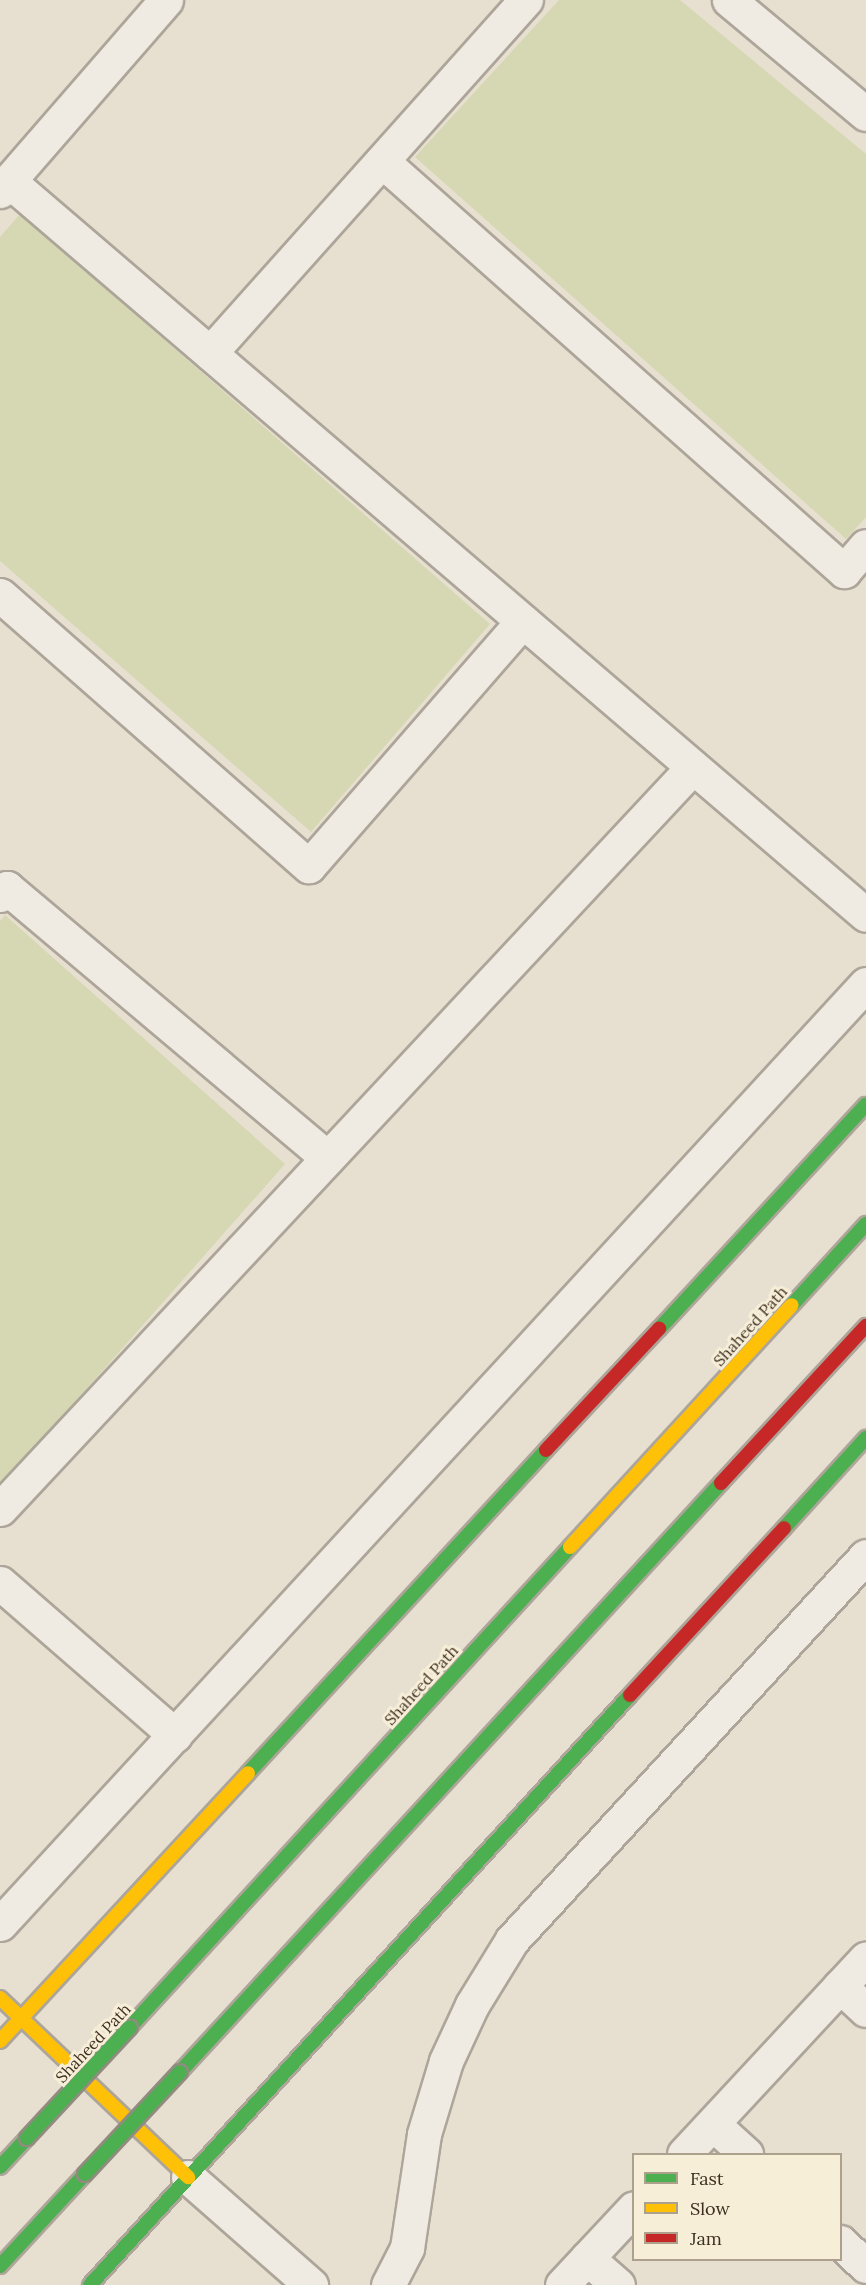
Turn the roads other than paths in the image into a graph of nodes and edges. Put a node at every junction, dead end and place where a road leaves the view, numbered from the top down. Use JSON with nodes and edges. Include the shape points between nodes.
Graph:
{"nodes":[{"id":1,"x":166,"y":0,"type":"edge"},
{"id":2,"x":526,"y":0,"type":"edge"},
{"id":3,"x":729,"y":0,"type":"edge"},
{"id":4,"x":866,"y":114,"type":"edge"},
{"id":5,"x":382,"y":161,"type":"junction"},
{"id":6,"x":5,"y":186,"type":"edge"},
{"id":7,"x":210,"y":353,"type":"junction"},
{"id":8,"x":866,"y":546,"type":"edge"},
{"id":9,"x":0,"y":595,"type":"edge"},
{"id":10,"x":523,"y":621,"type":"junction"},
{"id":11,"x":693,"y":767,"type":"junction"},
{"id":12,"x":0,"y":896,"type":"edge"},
{"id":13,"x":866,"y":915,"type":"edge"},
{"id":14,"x":866,"y":984,"type":"edge"},
{"id":15,"x":866,"y":1105,"type":"edge"},
{"id":16,"x":328,"y":1158,"type":"junction"},
{"id":17,"x":866,"y":1224,"type":"edge"},
{"id":18,"x":866,"y":1326,"type":"edge"},
{"id":19,"x":866,"y":1438,"type":"edge"},
{"id":20,"x":0,"y":1509,"type":"edge"},
{"id":21,"x":866,"y":1556,"type":"edge"},
{"id":22,"x":0,"y":1583,"type":"edge"},
{"id":23,"x":175,"y":1735,"type":"junction"},
{"id":24,"x":0,"y":1923,"type":"edge"},
{"id":25,"x":866,"y":1958,"type":"edge"},
{"id":26,"x":840,"y":1986,"type":"junction"},
{"id":27,"x":0,"y":1998,"type":"edge"},
{"id":28,"x":866,"y":2010,"type":"edge"},
{"id":29,"x":21,"y":2018,"type":"junction"},
{"id":30,"x":0,"y":2041,"type":"edge"},
{"id":31,"x":713,"y":2124,"type":"junction"},
{"id":32,"x":685,"y":2153,"type":"edge"},
{"id":33,"x":745,"y":2153,"type":"edge"},
{"id":34,"x":0,"y":2167,"type":"edge"},
{"id":35,"x":188,"y":2177,"type":"junction"},
{"id":36,"x":632,"y":2209,"type":"edge"},
{"id":37,"x":842,"y":2244,"type":"edge"},
{"id":38,"x":588,"y":2258,"type":"junction"},
{"id":39,"x":0,"y":2266,"type":"edge"},
{"id":40,"x":866,"y":2266,"type":"edge"},
{"id":41,"x":90,"y":2285,"type":"edge"},
{"id":42,"x":311,"y":2285,"type":"edge"},
{"id":43,"x":388,"y":2285,"type":"edge"},
{"id":44,"x":562,"y":2285,"type":"edge"},
{"id":45,"x":618,"y":2285,"type":"edge"}],
"edges":[{"from":1,"to":6,"type":"street"},
{"from":2,"to":5,"type":"street"},
{"from":3,"to":4,"type":"street"},
{"from":5,"to":7,"type":"street"},
{"from":5,"to":8,"type":"street","via":[[844,571]]},
{"from":6,"to":7,"type":"street"},
{"from":7,"to":10,"type":"street"},
{"from":9,"to":10,"type":"street","via":[[309,866]]},
{"from":10,"to":11,"type":"street"},
{"from":11,"to":13,"type":"street"},
{"from":11,"to":16,"type":"street"},
{"from":12,"to":16,"type":"street","via":[[7,888]]},
{"from":14,"to":23,"type":"street"},
{"from":15,"to":29,"type":"main road"},
{"from":16,"to":20,"type":"street"},
{"from":17,"to":34,"type":"main road","name":"Shaheed Path","bridge":true},
{"from":18,"to":39,"type":"main road","bridge":true},
{"from":19,"to":35,"type":"main road"},
{"from":21,"to":43,"type":"street","via":[[512,1940],[472,2005],[446,2061],[424,2134],[407,2248]]},
{"from":22,"to":23,"type":"street"},
{"from":23,"to":24,"type":"street"},
{"from":25,"to":26,"type":"street"},
{"from":26,"to":28,"type":"street"},
{"from":26,"to":31,"type":"street"},
{"from":27,"to":29,"type":"main road"},
{"from":29,"to":30,"type":"main road"},
{"from":29,"to":35,"type":"main road"},
{"from":31,"to":32,"type":"street"},
{"from":31,"to":33,"type":"street"},
{"from":35,"to":41,"type":"main road"},
{"from":35,"to":42,"type":"street"},
{"from":36,"to":38,"type":"street"},
{"from":37,"to":40,"type":"street"},
{"from":38,"to":44,"type":"street"},
{"from":38,"to":45,"type":"street"}]}
